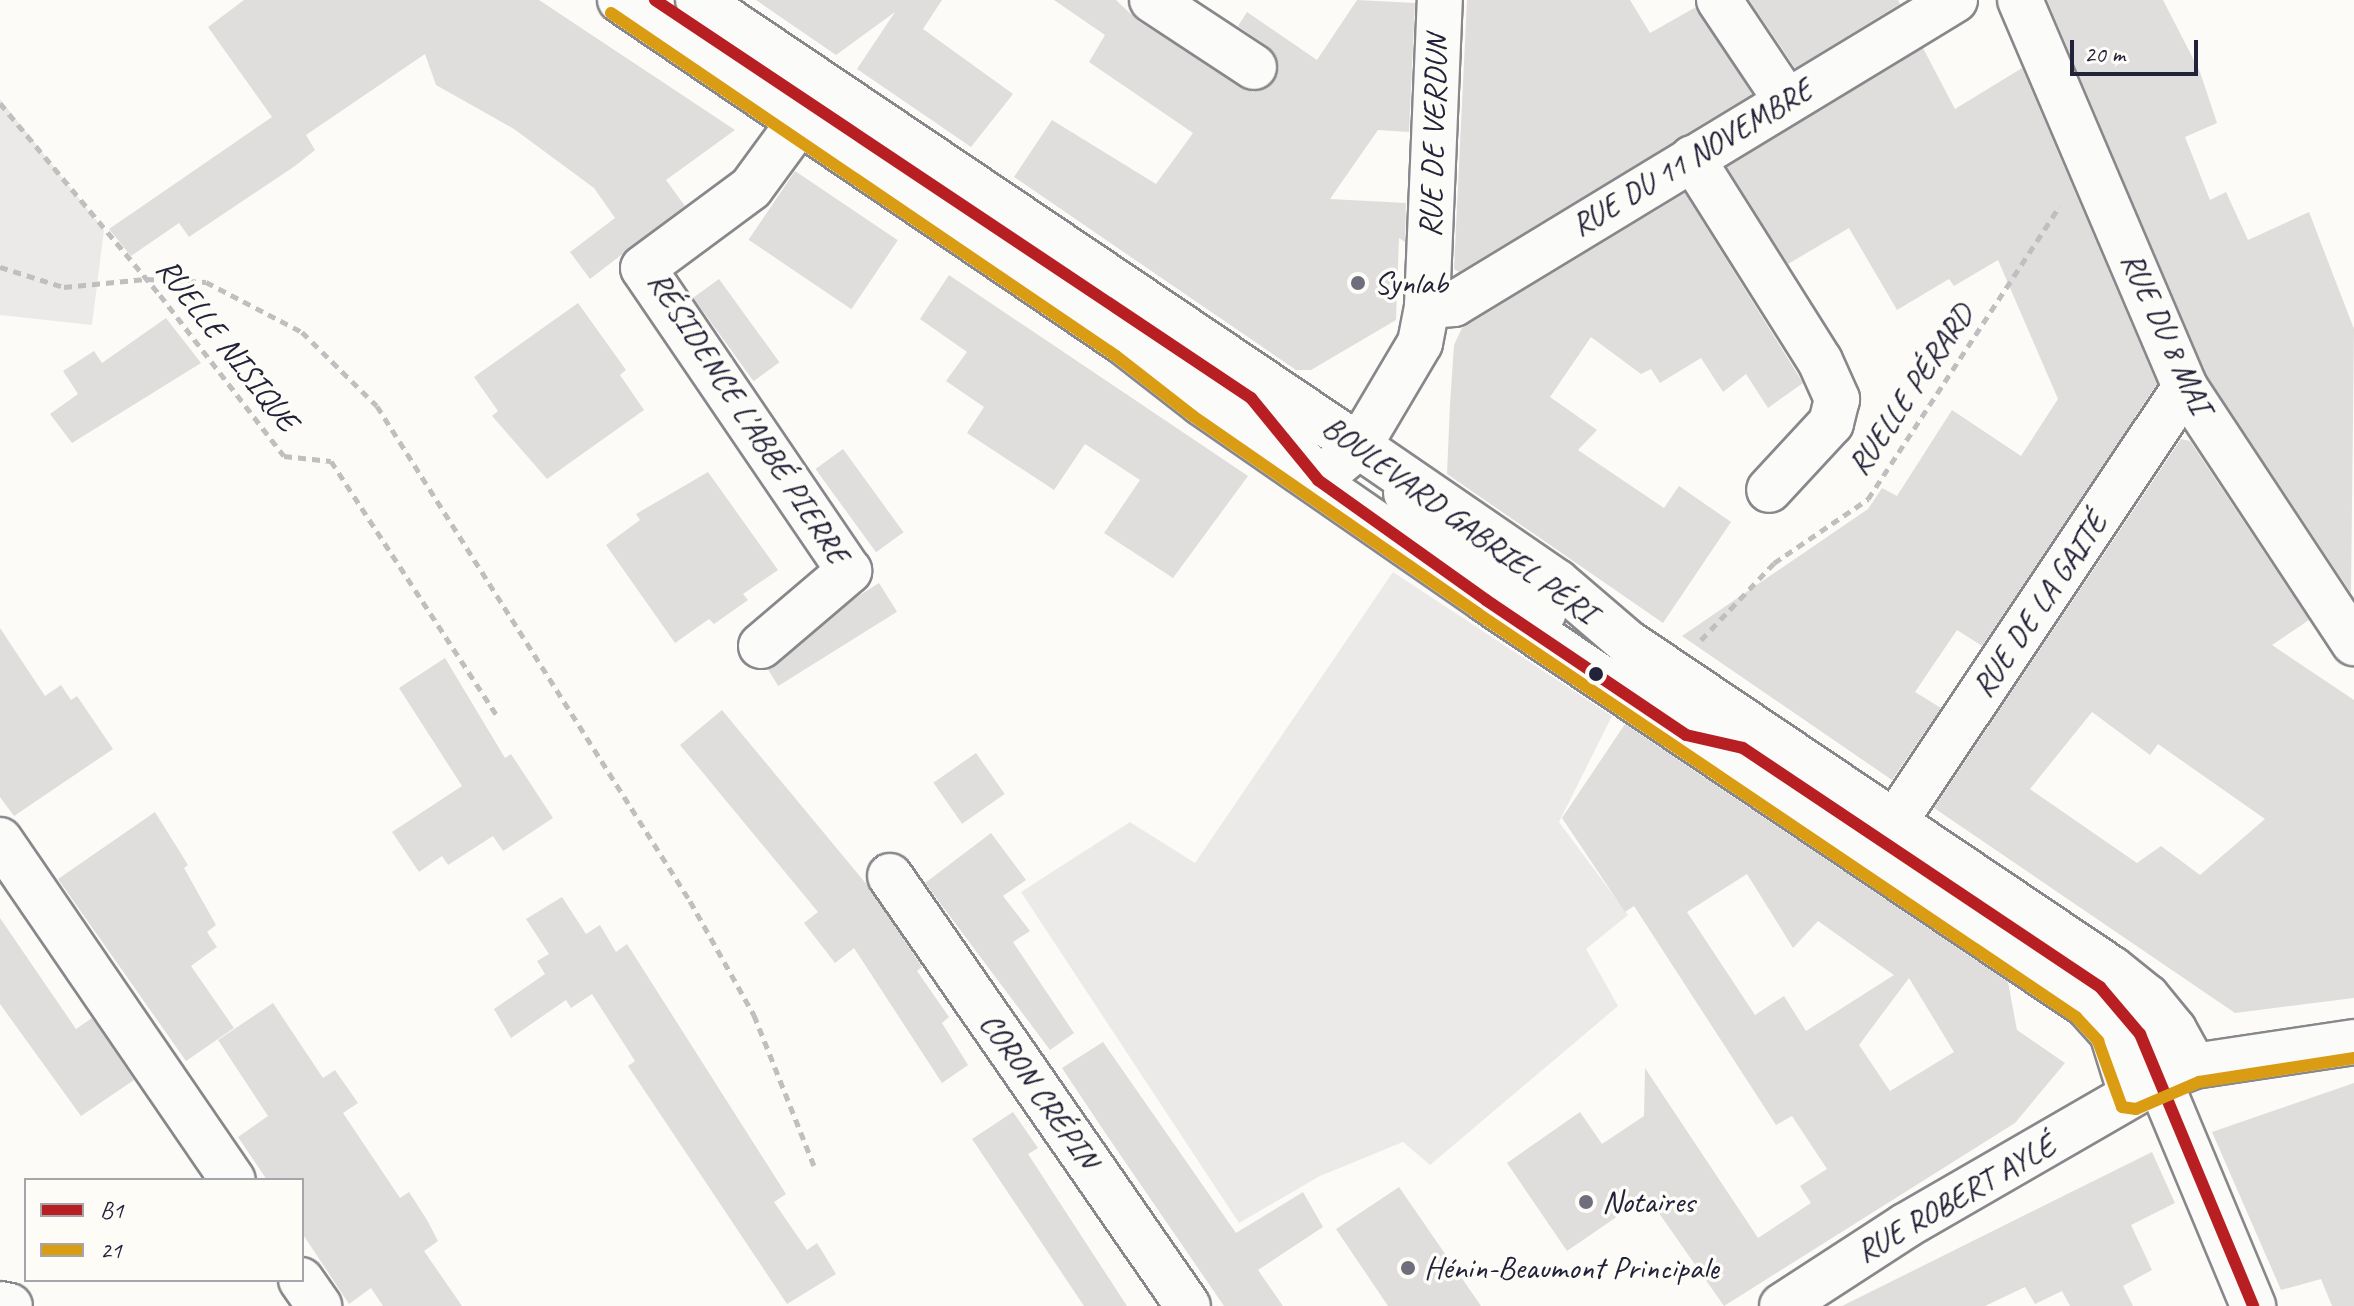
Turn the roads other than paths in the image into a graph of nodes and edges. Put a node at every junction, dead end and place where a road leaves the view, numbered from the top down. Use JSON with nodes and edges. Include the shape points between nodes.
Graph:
{"nodes":[{"id":1,"x":620,"y":0,"type":"edge"},
{"id":2,"x":655,"y":0,"type":"edge"},
{"id":3,"x":698,"y":0,"type":"edge"},
{"id":4,"x":1152,"y":0,"type":"edge"},
{"id":5,"x":1440,"y":0,"type":"edge"},
{"id":6,"x":1719,"y":0,"type":"edge"},
{"id":7,"x":1955,"y":0,"type":"edge"},
{"id":8,"x":2020,"y":0,"type":"edge"},
{"id":9,"x":1254,"y":67,"type":"dead end"},
{"id":10,"x":1786,"y":100,"type":"junction"},
{"id":11,"x":800,"y":121,"type":"junction"},
{"id":12,"x":1692,"y":158,"type":"junction"},
{"id":13,"x":1427,"y":306,"type":"junction"},
{"id":14,"x":2185,"y":387,"type":"junction"},
{"id":15,"x":1359,"y":446,"type":"junction"},
{"id":16,"x":1318,"y":480,"type":"junction"},
{"id":17,"x":1769,"y":490,"type":"dead end"},
{"id":18,"x":2354,"y":643,"type":"edge"},
{"id":19,"x":761,"y":646,"type":"dead end"},
{"id":20,"x":1726,"y":709,"type":"junction"},
{"id":21,"x":1894,"y":823,"type":"junction"},
{"id":22,"x":0,"y":840,"type":"edge"},
{"id":23,"x":890,"y":876,"type":"dead end"},
{"id":24,"x":2354,"y":1042,"type":"edge"},
{"id":25,"x":2161,"y":1080,"type":"junction"},
{"id":26,"x":232,"y":1178,"type":"edge"},
{"id":27,"x":302,"y":1282,"type":"edge"},
{"id":28,"x":0,"y":1304,"type":"edge"},
{"id":29,"x":10,"y":1306,"type":"edge"},
{"id":30,"x":319,"y":1306,"type":"edge"},
{"id":31,"x":1188,"y":1306,"type":"edge"},
{"id":32,"x":1782,"y":1306,"type":"edge"},
{"id":33,"x":2253,"y":1306,"type":"edge"}],
"edges":[{"from":1,"to":11,"type":"main road","name":"BOULEVARD GABRIEL PÉRI"},
{"from":2,"to":16,"type":"main road","via":[[1251,398]]},
{"from":3,"to":15,"type":"main road","name":"BOULEVARD GABRIEL PÉRI"},
{"from":4,"to":9,"type":"main road"},
{"from":5,"to":13,"type":"main road","name":"RUE DE VERDUN"},
{"from":6,"to":10,"type":"main road"},
{"from":7,"to":10,"type":"main road","name":"RUE DU 11 NOVEMBRE"},
{"from":8,"to":14,"type":"main road","name":"RUE DU 8 MAI"},
{"from":10,"to":12,"type":"main road","name":"RUE DU 11 NOVEMBRE"},
{"from":11,"to":16,"type":"main road","name":"BOULEVARD GABRIEL PÉRI"},
{"from":11,"to":19,"type":"main road","name":"RÉSIDENCE L'ABBÉ PIERRE","via":[[751,188],[643,268],[849,571]]},
{"from":12,"to":13,"type":"main road","name":"RUE DU 11 NOVEMBRE","via":[[1454,304]]},
{"from":12,"to":17,"type":"main road","via":[[1820,361],[1837,399],[1831,423]]},
{"from":13,"to":15,"type":"main road","name":"RUE DE VERDUN","via":[[1407,373]]},
{"from":14,"to":18,"type":"main road","name":"RUE DU 8 MAI"},
{"from":14,"to":21,"type":"main road","name":"RUE DE LA GAITÉ"},
{"from":15,"to":16,"type":"main road","name":"RUE DE VERDUN"},
{"from":15,"to":20,"type":"main road","name":"BOULEVARD GABRIEL PÉRI","via":[[1557,582]]},
{"from":15,"to":20,"type":"main road","via":[[1498,582],[1672,698]]},
{"from":16,"to":25,"type":"main road","name":"BOULEVARD GABRIEL PÉRI","via":[[2087,1005]]},
{"from":20,"to":21,"type":"main road","name":"BOULEVARD GABRIEL PÉRI"},
{"from":21,"to":25,"type":"main road","name":"BOULEVARD GABRIEL PÉRI","via":[[2147,997],[2174,1030]]},
{"from":22,"to":26,"type":"main road"},
{"from":23,"to":31,"type":"main road","name":"CORON CRÉPIN"},
{"from":24,"to":25,"type":"main road"},
{"from":25,"to":32,"type":"main road","name":"RUE ROBERT AYLÉ","via":[[1905,1226]]},
{"from":25,"to":33,"type":"main road"},
{"from":27,"to":30,"type":"main road"},
{"from":28,"to":29,"type":"main road"}]}
